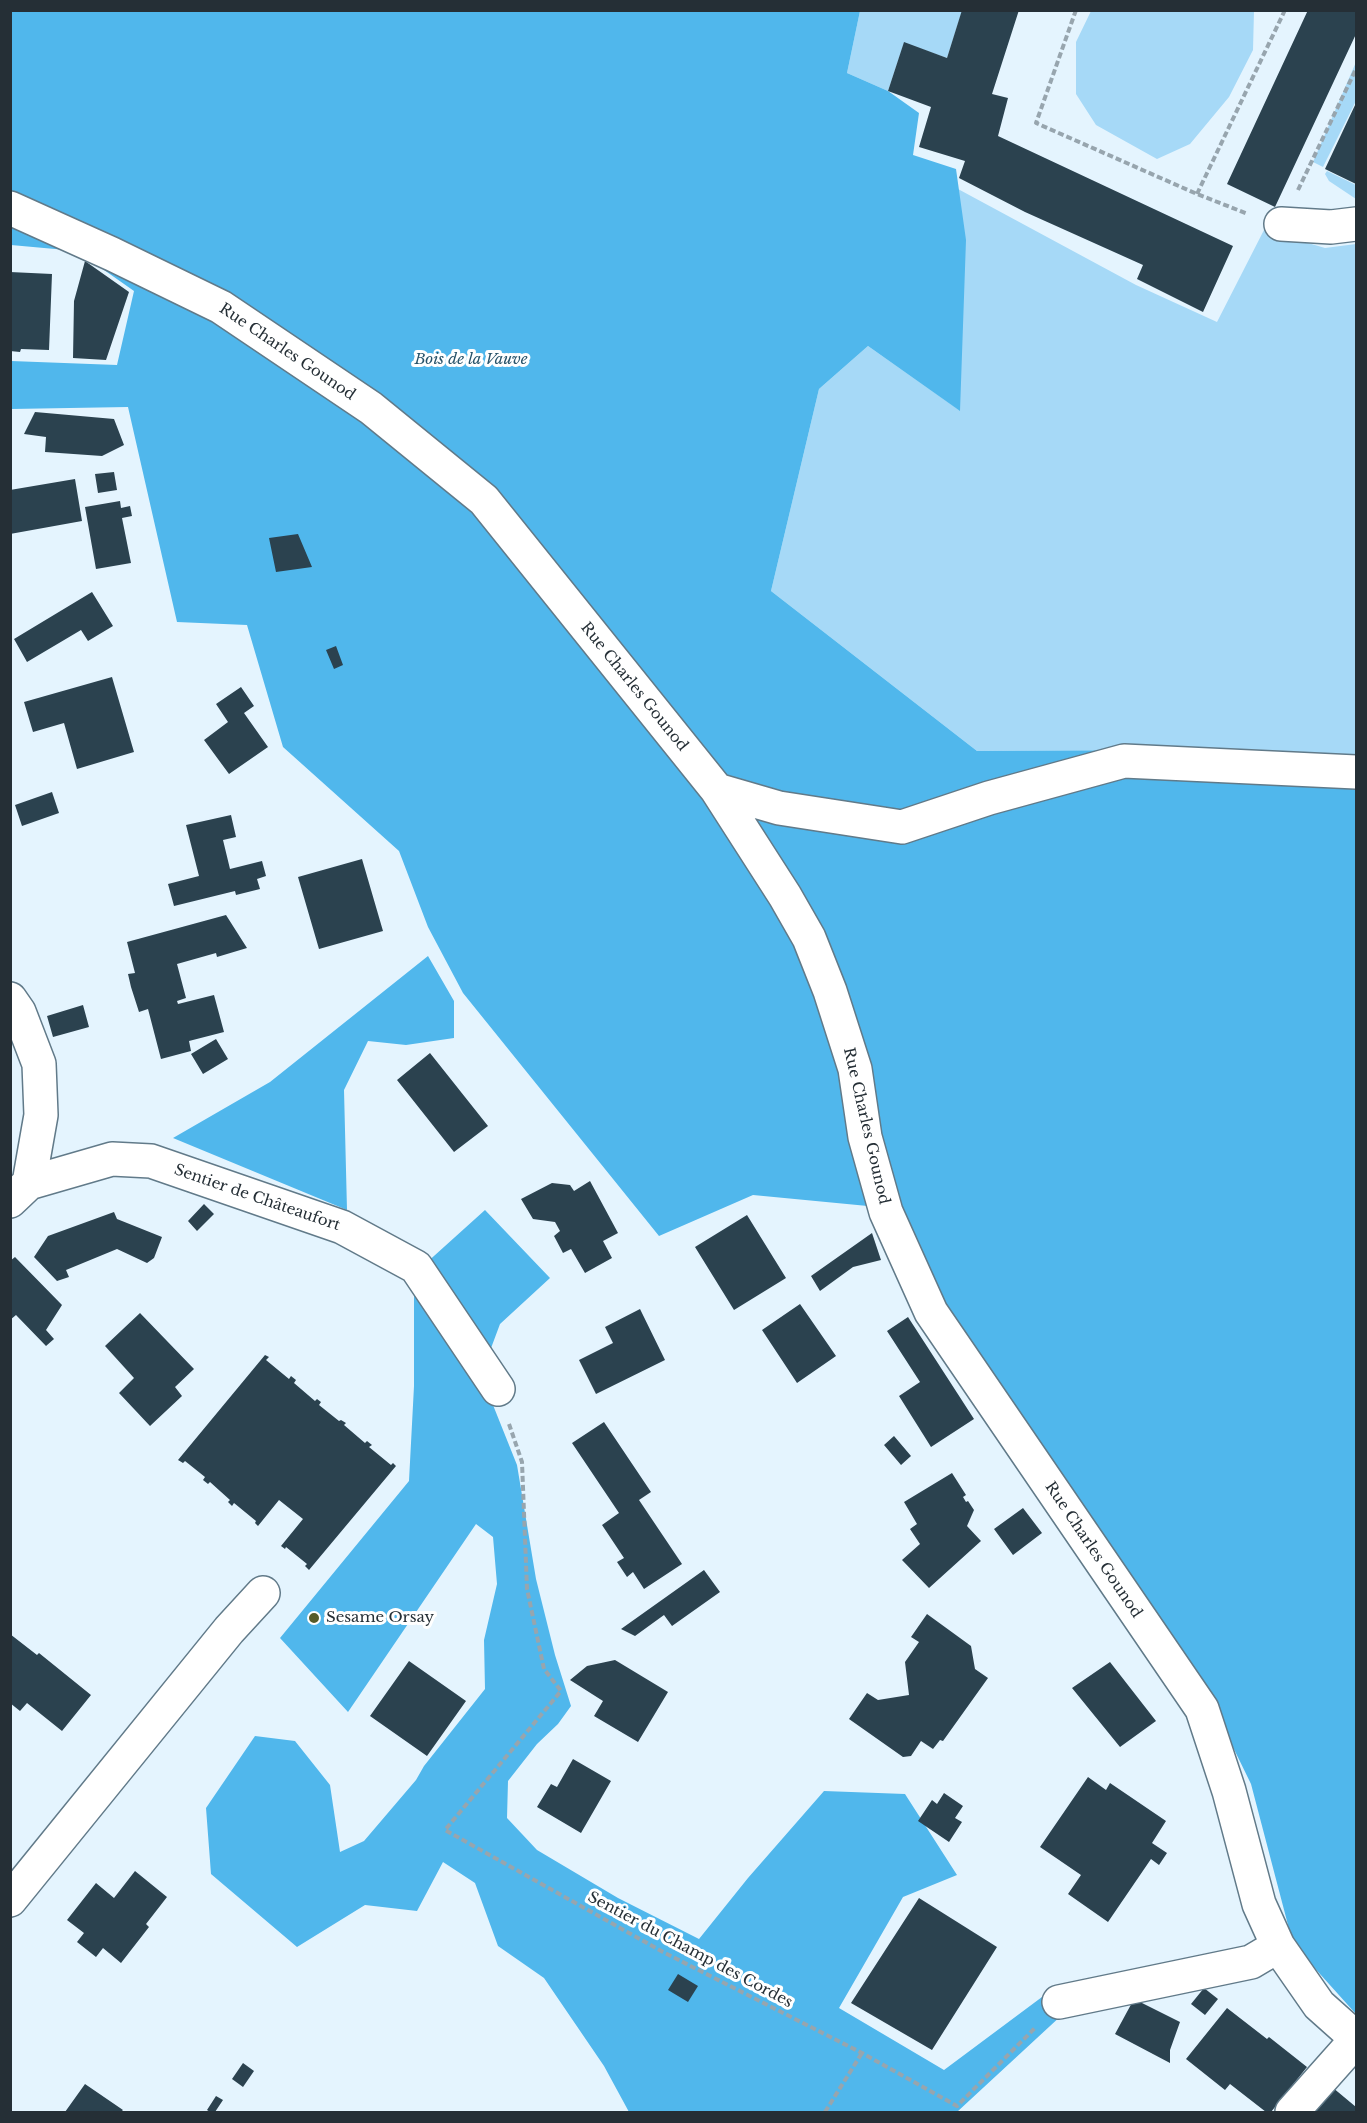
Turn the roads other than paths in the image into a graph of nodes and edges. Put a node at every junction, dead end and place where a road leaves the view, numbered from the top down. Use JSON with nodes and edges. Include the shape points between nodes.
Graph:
{"nodes":[{"id":1,"x":10,"y":208,"type":"edge"},
{"id":2,"x":1281,"y":224,"type":"road end"},
{"id":3,"x":1356,"y":224,"type":"edge"},
{"id":4,"x":1356,"y":772,"type":"edge"},
{"id":5,"x":717,"y":790,"type":"junction"},
{"id":6,"x":10,"y":999,"type":"edge"},
{"id":7,"x":20,"y":1192,"type":"edge"},
{"id":8,"x":498,"y":1389,"type":"road end"},
{"id":9,"x":263,"y":1593,"type":"dead end"},
{"id":10,"x":10,"y":1899,"type":"edge"},
{"id":11,"x":1278,"y":1946,"type":"junction"},
{"id":12,"x":1059,"y":2002,"type":"road end"},
{"id":13,"x":1356,"y":2039,"type":"edge"},
{"id":14,"x":1292,"y":2112,"type":"edge"}],
"edges":[{"from":1,"to":5,"type":"street","name":"Rue Charles Gounod","via":[[220,307],[371,408],[475,493]]},
{"from":2,"to":3,"type":"street"},
{"from":4,"to":5,"type":"street","via":[[1124,761],[989,798],[902,827],[779,808]]},
{"from":5,"to":11,"type":"street","name":"Rue Charles Gounod","via":[[809,938],[855,1069],[865,1137],[886,1212],[931,1312],[1202,1709],[1259,1904]]},
{"from":6,"to":7,"type":"street","via":[[39,1064],[41,1115]]},
{"from":7,"to":8,"type":"street","name":"Sentier de Châteaufort","via":[[112,1159],[151,1161],[342,1227],[417,1267]]},
{"from":9,"to":10,"type":"street"},
{"from":11,"to":12,"type":"street","via":[[1251,1962]]},
{"from":11,"to":13,"type":"street","name":"Rue Charles Gounod","via":[[1319,2005]]},
{"from":13,"to":14,"type":"street"}]}
